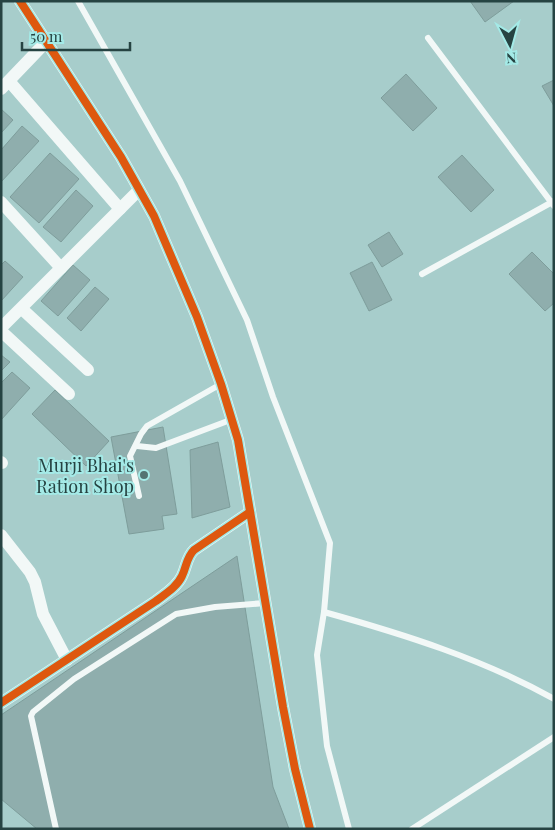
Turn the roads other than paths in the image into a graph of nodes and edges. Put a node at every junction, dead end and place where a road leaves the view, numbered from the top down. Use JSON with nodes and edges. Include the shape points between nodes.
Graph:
{"nodes":[{"id":1,"x":20,"y":1,"type":"edge"},
{"id":2,"x":78,"y":1,"type":"edge"},
{"id":3,"x":428,"y":38,"type":"dead end"},
{"id":4,"x":46,"y":42,"type":"junction"},
{"id":5,"x":5,"y":85,"type":"edge"},
{"id":6,"x":139,"y":190,"type":"junction"},
{"id":7,"x":553,"y":203,"type":"edge"},
{"id":8,"x":3,"y":206,"type":"edge"},
{"id":9,"x":120,"y":209,"type":"junction"},
{"id":10,"x":61,"y":268,"type":"junction"},
{"id":11,"x":422,"y":274,"type":"dead end"},
{"id":12,"x":22,"y":309,"type":"junction"},
{"id":13,"x":1,"y":330,"type":"edge"},
{"id":14,"x":88,"y":370,"type":"dead end"},
{"id":15,"x":221,"y":384,"type":"junction"},
{"id":16,"x":69,"y":394,"type":"dead end"},
{"id":17,"x":233,"y":419,"type":"junction"},
{"id":18,"x":137,"y":446,"type":"junction"},
{"id":19,"x":139,"y":496,"type":"dead end"},
{"id":20,"x":250,"y":512,"type":"junction"},
{"id":21,"x":1,"y":535,"type":"edge"},
{"id":22,"x":266,"y":604,"type":"junction"},
{"id":23,"x":324,"y":612,"type":"junction"},
{"id":24,"x":67,"y":660,"type":"junction"},
{"id":25,"x":3,"y":698,"type":"edge"},
{"id":26,"x":554,"y":700,"type":"edge"},
{"id":27,"x":554,"y":737,"type":"edge"},
{"id":28,"x":56,"y":829,"type":"edge"},
{"id":29,"x":310,"y":829,"type":"edge"},
{"id":30,"x":350,"y":829,"type":"edge"},
{"id":31,"x":412,"y":829,"type":"edge"}],
"edges":[{"from":1,"to":4,"type":"street"},
{"from":2,"to":23,"type":"lane","via":[[180,181],[247,320],[330,543]]},
{"from":3,"to":7,"type":"lane"},
{"from":4,"to":5,"type":"street"},
{"from":4,"to":6,"type":"street"},
{"from":5,"to":9,"type":"street"},
{"from":6,"to":9,"type":"street"},
{"from":6,"to":15,"type":"street","via":[[198,317]]},
{"from":7,"to":11,"type":"lane"},
{"from":8,"to":10,"type":"street"},
{"from":9,"to":10,"type":"street"},
{"from":10,"to":12,"type":"street"},
{"from":12,"to":13,"type":"street"},
{"from":12,"to":14,"type":"street"},
{"from":13,"to":16,"type":"street"},
{"from":15,"to":17,"type":"street"},
{"from":15,"to":18,"type":"lane","via":[[147,426]]},
{"from":17,"to":18,"type":"lane","via":[[156,448]]},
{"from":17,"to":20,"type":"street"},
{"from":18,"to":19,"type":"lane","via":[[130,456]]},
{"from":20,"to":22,"type":"street"},
{"from":20,"to":24,"type":"street","via":[[194,550],[188,556],[176,585]]},
{"from":21,"to":24,"type":"street","via":[[30,572],[43,614]]},
{"from":22,"to":28,"type":"lane","via":[[215,607],[176,614],[74,679],[33,712],[31,716]]},
{"from":22,"to":29,"type":"street","via":[[295,769]]},
{"from":23,"to":26,"type":"lane","via":[[403,634],[520,680]]},
{"from":23,"to":30,"type":"lane","via":[[318,655],[327,746]]},
{"from":24,"to":25,"type":"street"},
{"from":27,"to":31,"type":"lane"}]}
